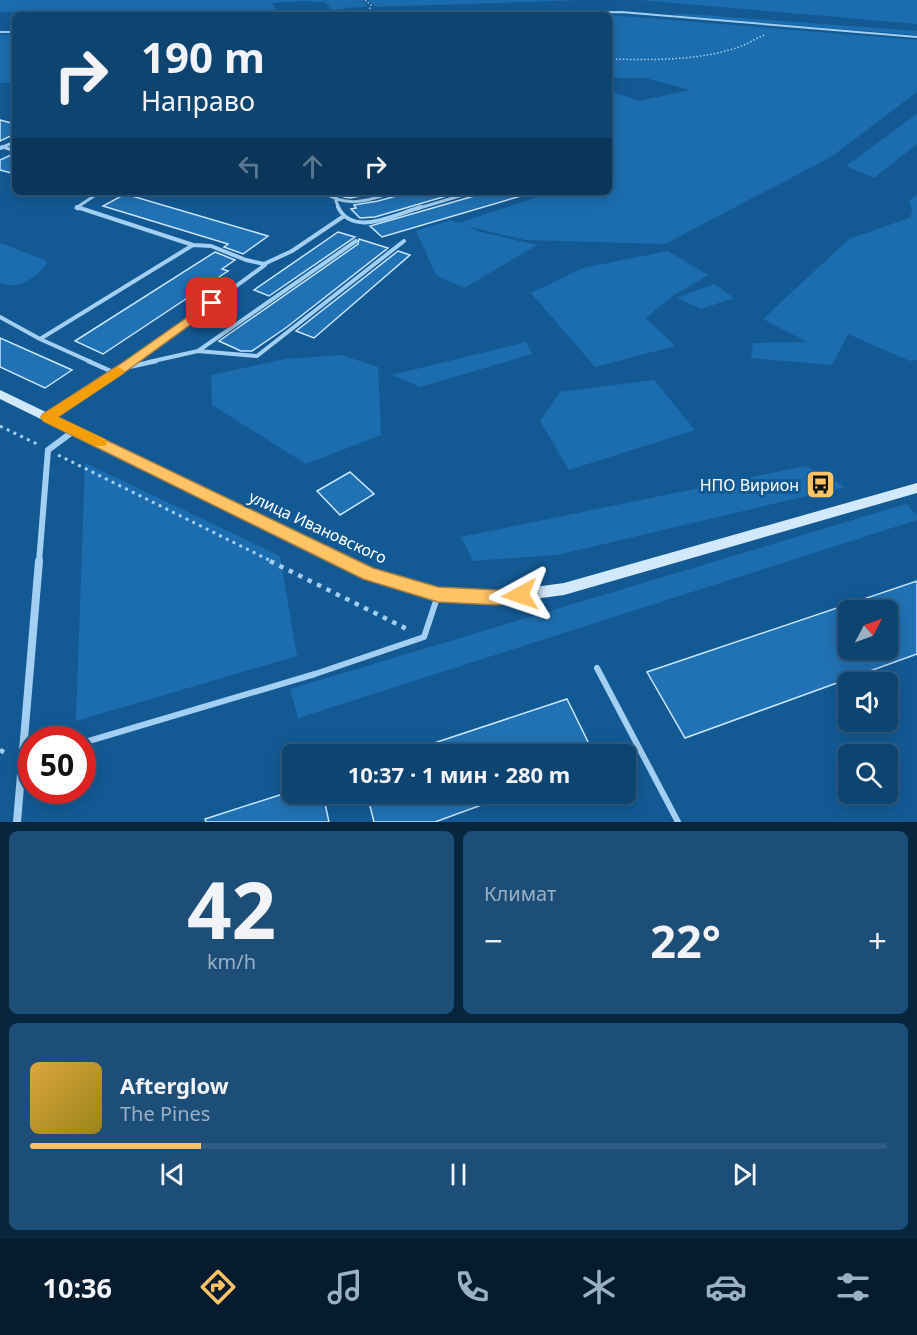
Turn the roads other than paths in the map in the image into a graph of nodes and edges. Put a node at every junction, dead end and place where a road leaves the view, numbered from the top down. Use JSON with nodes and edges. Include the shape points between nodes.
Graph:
{"nodes":[{"id":1,"x":612,"y":12,"type":"edge"},
{"id":2,"x":917,"y":38,"type":"edge"},
{"id":3,"x":95,"y":195,"type":"edge"},
{"id":4,"x":328,"y":195,"type":"edge"},
{"id":5,"x":384,"y":195,"type":"edge"},
{"id":6,"x":463,"y":195,"type":"edge"},
{"id":7,"x":336,"y":201,"type":"junction"},
{"id":8,"x":344,"y":216,"type":"junction"},
{"id":9,"x":356,"y":241,"type":"dead end"},
{"id":10,"x":404,"y":241,"type":"dead end"},
{"id":11,"x":193,"y":245,"type":"junction"},
{"id":12,"x":265,"y":265,"type":"junction"},
{"id":13,"x":0,"y":317,"type":"edge"},
{"id":14,"x":40,"y":339,"type":"junction"},
{"id":15,"x":198,"y":351,"type":"junction"},
{"id":16,"x":124,"y":368,"type":"junction"},
{"id":17,"x":115,"y":373,"type":"junction"},
{"id":18,"x":0,"y":394,"type":"edge"},
{"id":19,"x":48,"y":417,"type":"junction"},
{"id":20,"x":75,"y":430,"type":"junction"},
{"id":21,"x":917,"y":488,"type":"edge"},
{"id":22,"x":438,"y":594,"type":"junction"},
{"id":23,"x":597,"y":668,"type":"dead end"},
{"id":24,"x":24,"y":726,"type":"edge"},
{"id":25,"x":96,"y":739,"type":"edge"},
{"id":26,"x":18,"y":804,"type":"edge"},
{"id":27,"x":17,"y":822,"type":"edge"},
{"id":28,"x":678,"y":822,"type":"edge"}],
"edges":[{"from":1,"to":2,"type":"lane"},
{"from":3,"to":11,"type":"lane","via":[[76,208]]},
{"from":4,"to":7,"type":"lane"},
{"from":5,"to":7,"type":"lane","via":[[356,203]]},
{"from":6,"to":8,"type":"lane","via":[[367,223]]},
{"from":7,"to":8,"type":"lane"},
{"from":8,"to":12,"type":"lane"},
{"from":9,"to":15,"type":"lane"},
{"from":10,"to":15,"type":"lane","via":[[257,356]]},
{"from":11,"to":12,"type":"lane"},
{"from":11,"to":14,"type":"lane"},
{"from":12,"to":16,"type":"lane"},
{"from":13,"to":14,"type":"lane"},
{"from":14,"to":17,"type":"lane"},
{"from":15,"to":16,"type":"lane"},
{"from":16,"to":17,"type":"lane"},
{"from":17,"to":19,"type":"lane"},
{"from":18,"to":19,"type":"main road","name":"улица Ивановского"},
{"from":19,"to":20,"type":"main road","name":"улица Ивановского"},
{"from":20,"to":22,"type":"main road","name":"улица Ивановского","via":[[369,574]]},
{"from":20,"to":24,"type":"street","via":[[48,450]]},
{"from":21,"to":22,"type":"main road","name":"улица Ивановского","via":[[564,589],[497,598]]},
{"from":22,"to":25,"type":"lane","via":[[424,637],[315,674]]},
{"from":23,"to":28,"type":"lane"},
{"from":26,"to":27,"type":"street"}]}
